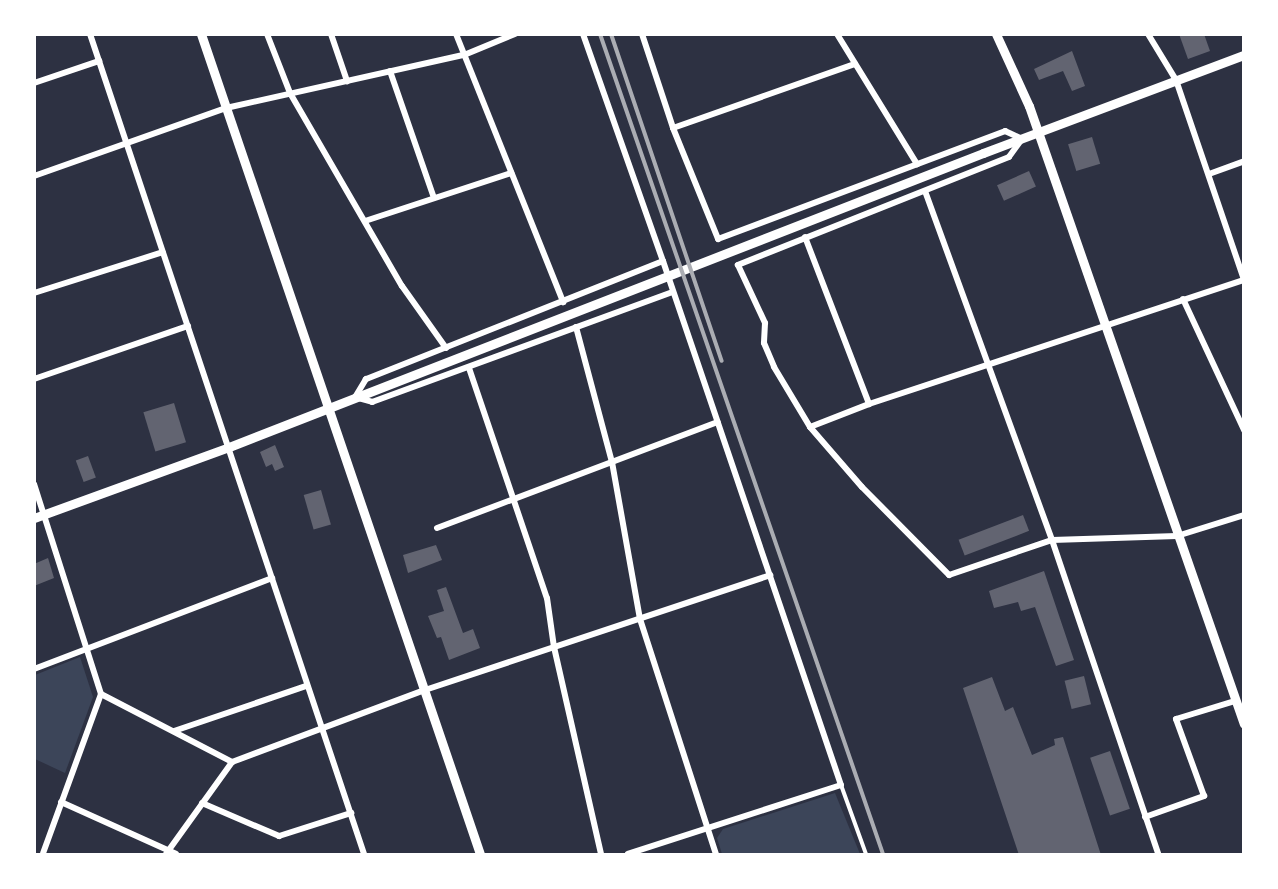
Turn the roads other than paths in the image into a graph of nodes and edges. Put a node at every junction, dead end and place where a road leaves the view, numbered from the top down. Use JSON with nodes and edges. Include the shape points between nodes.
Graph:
{"nodes":[{"id":1,"x":90,"y":34,"type":"edge"},
{"id":2,"x":201,"y":34,"type":"edge"},
{"id":3,"x":267,"y":34,"type":"edge"},
{"id":4,"x":331,"y":34,"type":"edge"},
{"id":5,"x":456,"y":34,"type":"edge"},
{"id":6,"x":515,"y":34,"type":"edge"},
{"id":7,"x":583,"y":34,"type":"edge"},
{"id":8,"x":642,"y":34,"type":"edge"},
{"id":9,"x":837,"y":34,"type":"edge"},
{"id":10,"x":996,"y":34,"type":"edge"},
{"id":11,"x":1148,"y":34,"type":"edge"},
{"id":12,"x":464,"y":55,"type":"junction"},
{"id":13,"x":1244,"y":55,"type":"edge"},
{"id":14,"x":99,"y":61,"type":"junction"},
{"id":15,"x":855,"y":64,"type":"junction"},
{"id":16,"x":390,"y":71,"type":"junction"},
{"id":17,"x":1176,"y":80,"type":"junction"},
{"id":18,"x":347,"y":81,"type":"junction"},
{"id":19,"x":34,"y":83,"type":"edge"},
{"id":20,"x":290,"y":93,"type":"junction"},
{"id":21,"x":225,"y":108,"type":"junction"},
{"id":22,"x":673,"y":128,"type":"junction"},
{"id":23,"x":1039,"y":134,"type":"junction"},
{"id":24,"x":1022,"y":139,"type":"junction"},
{"id":25,"x":126,"y":143,"type":"junction"},
{"id":26,"x":1244,"y":161,"type":"edge"},
{"id":27,"x":916,"y":164,"type":"junction"},
{"id":28,"x":511,"y":173,"type":"junction"},
{"id":29,"x":1209,"y":174,"type":"junction"},
{"id":30,"x":34,"y":176,"type":"edge"},
{"id":31,"x":925,"y":191,"type":"junction"},
{"id":32,"x":434,"y":198,"type":"junction"},
{"id":33,"x":365,"y":221,"type":"junction"},
{"id":34,"x":805,"y":237,"type":"junction"},
{"id":35,"x":163,"y":252,"type":"junction"},
{"id":36,"x":663,"y":261,"type":"junction"},
{"id":37,"x":1244,"y":280,"type":"edge"},
{"id":38,"x":672,"y":292,"type":"junction"},
{"id":39,"x":34,"y":293,"type":"edge"},
{"id":40,"x":1183,"y":299,"type":"junction"},
{"id":41,"x":563,"y":302,"type":"junction"},
{"id":42,"x":188,"y":326,"type":"junction"},
{"id":43,"x":1104,"y":326,"type":"junction"},
{"id":44,"x":576,"y":327,"type":"junction"},
{"id":45,"x":446,"y":348,"type":"junction"},
{"id":46,"x":989,"y":365,"type":"junction"},
{"id":47,"x":469,"y":368,"type":"junction"},
{"id":48,"x":34,"y":379,"type":"edge"},
{"id":49,"x":355,"y":397,"type":"junction"},
{"id":50,"x":869,"y":404,"type":"junction"},
{"id":51,"x":329,"y":407,"type":"junction"},
{"id":52,"x":718,"y":422,"type":"junction"},
{"id":53,"x":810,"y":427,"type":"junction"},
{"id":54,"x":1244,"y":430,"type":"edge"},
{"id":55,"x":229,"y":447,"type":"junction"},
{"id":56,"x":612,"y":462,"type":"junction"},
{"id":57,"x":34,"y":484,"type":"edge"},
{"id":58,"x":514,"y":500,"type":"junction"},
{"id":59,"x":1244,"y":514,"type":"edge"},
{"id":60,"x":44,"y":515,"type":"junction"},
{"id":61,"x":34,"y":518,"type":"edge"},
{"id":62,"x":437,"y":528,"type":"dead end"},
{"id":63,"x":1177,"y":536,"type":"junction"},
{"id":64,"x":1052,"y":540,"type":"junction"},
{"id":65,"x":770,"y":575,"type":"junction"},
{"id":66,"x":272,"y":578,"type":"junction"},
{"id":67,"x":640,"y":619,"type":"junction"},
{"id":68,"x":554,"y":647,"type":"junction"},
{"id":69,"x":87,"y":649,"type":"junction"},
{"id":70,"x":34,"y":669,"type":"edge"},
{"id":71,"x":306,"y":686,"type":"junction"},
{"id":72,"x":425,"y":690,"type":"junction"},
{"id":73,"x":101,"y":694,"type":"junction"},
{"id":74,"x":1235,"y":701,"type":"junction"},
{"id":75,"x":1244,"y":724,"type":"edge"},
{"id":76,"x":321,"y":728,"type":"junction"},
{"id":77,"x":174,"y":731,"type":"junction"},
{"id":78,"x":232,"y":762,"type":"junction"},
{"id":79,"x":841,"y":786,"type":"junction"},
{"id":80,"x":61,"y":802,"type":"junction"},
{"id":81,"x":202,"y":803,"type":"junction"},
{"id":82,"x":351,"y":813,"type":"junction"},
{"id":83,"x":1145,"y":817,"type":"junction"},
{"id":84,"x":708,"y":829,"type":"junction"},
{"id":85,"x":34,"y":849,"type":"edge"},
{"id":86,"x":167,"y":853,"type":"edge"},
{"id":87,"x":45,"y":854,"type":"edge"},
{"id":88,"x":176,"y":855,"type":"edge"},
{"id":89,"x":364,"y":855,"type":"edge"},
{"id":90,"x":480,"y":855,"type":"edge"},
{"id":91,"x":600,"y":855,"type":"edge"},
{"id":92,"x":628,"y":855,"type":"edge"},
{"id":93,"x":716,"y":855,"type":"edge"},
{"id":94,"x":866,"y":855,"type":"edge"},
{"id":95,"x":1158,"y":855,"type":"edge"}],
"edges":[{"from":1,"to":14,"type":"street"},
{"from":2,"to":21,"type":"street"},
{"from":3,"to":20,"type":"street"},
{"from":4,"to":18,"type":"street"},
{"from":5,"to":12,"type":"street"},
{"from":6,"to":12,"type":"street"},
{"from":7,"to":36,"type":"street"},
{"from":8,"to":22,"type":"street"},
{"from":9,"to":15,"type":"street"},
{"from":10,"to":23,"type":"street"},
{"from":11,"to":17,"type":"street"},
{"from":12,"to":16,"type":"street"},
{"from":12,"to":28,"type":"street"},
{"from":13,"to":17,"type":"street"},
{"from":14,"to":19,"type":"street"},
{"from":14,"to":25,"type":"street"},
{"from":15,"to":22,"type":"street"},
{"from":15,"to":27,"type":"street"},
{"from":16,"to":18,"type":"street"},
{"from":16,"to":32,"type":"street"},
{"from":17,"to":23,"type":"street"},
{"from":17,"to":29,"type":"street"},
{"from":18,"to":20,"type":"street"},
{"from":20,"to":21,"type":"street"},
{"from":20,"to":33,"type":"street"},
{"from":21,"to":25,"type":"street"},
{"from":21,"to":51,"type":"street"},
{"from":22,"to":27,"type":"street","via":[[718,239]]},
{"from":23,"to":24,"type":"street"},
{"from":23,"to":43,"type":"street"},
{"from":24,"to":27,"type":"street","via":[[1005,131]]},
{"from":24,"to":31,"type":"street","via":[[1009,157]]},
{"from":24,"to":49,"type":"street"},
{"from":25,"to":30,"type":"street"},
{"from":25,"to":35,"type":"street"},
{"from":26,"to":29,"type":"street"},
{"from":28,"to":32,"type":"street"},
{"from":28,"to":41,"type":"street"},
{"from":29,"to":37,"type":"street"},
{"from":31,"to":34,"type":"street"},
{"from":31,"to":46,"type":"street"},
{"from":32,"to":33,"type":"street"},
{"from":33,"to":45,"type":"street","via":[[402,286]]},
{"from":34,"to":50,"type":"street"},
{"from":34,"to":53,"type":"street","via":[[738,265],[765,323],[764,343],[774,367]]},
{"from":35,"to":39,"type":"street"},
{"from":35,"to":42,"type":"street"},
{"from":36,"to":38,"type":"street"},
{"from":36,"to":41,"type":"street"},
{"from":37,"to":40,"type":"street"},
{"from":38,"to":44,"type":"street"},
{"from":38,"to":52,"type":"street"},
{"from":40,"to":43,"type":"street"},
{"from":40,"to":54,"type":"street"},
{"from":41,"to":45,"type":"street"},
{"from":42,"to":48,"type":"street"},
{"from":42,"to":55,"type":"street"},
{"from":43,"to":46,"type":"street"},
{"from":43,"to":63,"type":"street"},
{"from":44,"to":47,"type":"street"},
{"from":44,"to":56,"type":"street"},
{"from":45,"to":49,"type":"street","via":[[366,379]]},
{"from":46,"to":50,"type":"street"},
{"from":46,"to":64,"type":"street"},
{"from":47,"to":49,"type":"street","via":[[372,402]]},
{"from":47,"to":58,"type":"street"},
{"from":49,"to":51,"type":"street"},
{"from":50,"to":53,"type":"street"},
{"from":51,"to":55,"type":"street"},
{"from":51,"to":72,"type":"street"},
{"from":52,"to":56,"type":"street"},
{"from":52,"to":65,"type":"street"},
{"from":53,"to":64,"type":"street","via":[[862,487],[949,575]]},
{"from":55,"to":60,"type":"street"},
{"from":55,"to":66,"type":"street"},
{"from":56,"to":58,"type":"street"},
{"from":56,"to":67,"type":"street"},
{"from":57,"to":60,"type":"street"},
{"from":58,"to":62,"type":"street"},
{"from":58,"to":68,"type":"street","via":[[547,598]]},
{"from":59,"to":63,"type":"street"},
{"from":60,"to":61,"type":"street"},
{"from":60,"to":69,"type":"street"},
{"from":63,"to":64,"type":"street"},
{"from":63,"to":74,"type":"street"},
{"from":64,"to":83,"type":"street"},
{"from":65,"to":67,"type":"street"},
{"from":65,"to":79,"type":"street"},
{"from":66,"to":69,"type":"street"},
{"from":66,"to":71,"type":"street"},
{"from":67,"to":68,"type":"street"},
{"from":67,"to":84,"type":"street"},
{"from":68,"to":72,"type":"street"},
{"from":68,"to":91,"type":"street"},
{"from":69,"to":70,"type":"street"},
{"from":69,"to":73,"type":"street"},
{"from":71,"to":76,"type":"street"},
{"from":71,"to":77,"type":"street"},
{"from":72,"to":76,"type":"street"},
{"from":72,"to":90,"type":"street"},
{"from":73,"to":77,"type":"street"},
{"from":73,"to":80,"type":"street"},
{"from":74,"to":75,"type":"street"},
{"from":74,"to":83,"type":"street","via":[[1176,718],[1204,796]]},
{"from":76,"to":78,"type":"street"},
{"from":76,"to":82,"type":"street"},
{"from":77,"to":78,"type":"street"},
{"from":78,"to":81,"type":"street"},
{"from":79,"to":84,"type":"street"},
{"from":79,"to":94,"type":"lane"},
{"from":80,"to":86,"type":"street"},
{"from":80,"to":87,"type":"street"},
{"from":81,"to":82,"type":"street","via":[[279,836]]},
{"from":81,"to":86,"type":"street"},
{"from":82,"to":89,"type":"street"},
{"from":83,"to":95,"type":"street"},
{"from":84,"to":92,"type":"street"},
{"from":84,"to":93,"type":"street"},
{"from":85,"to":87,"type":"street"},
{"from":86,"to":88,"type":"street"}]}
